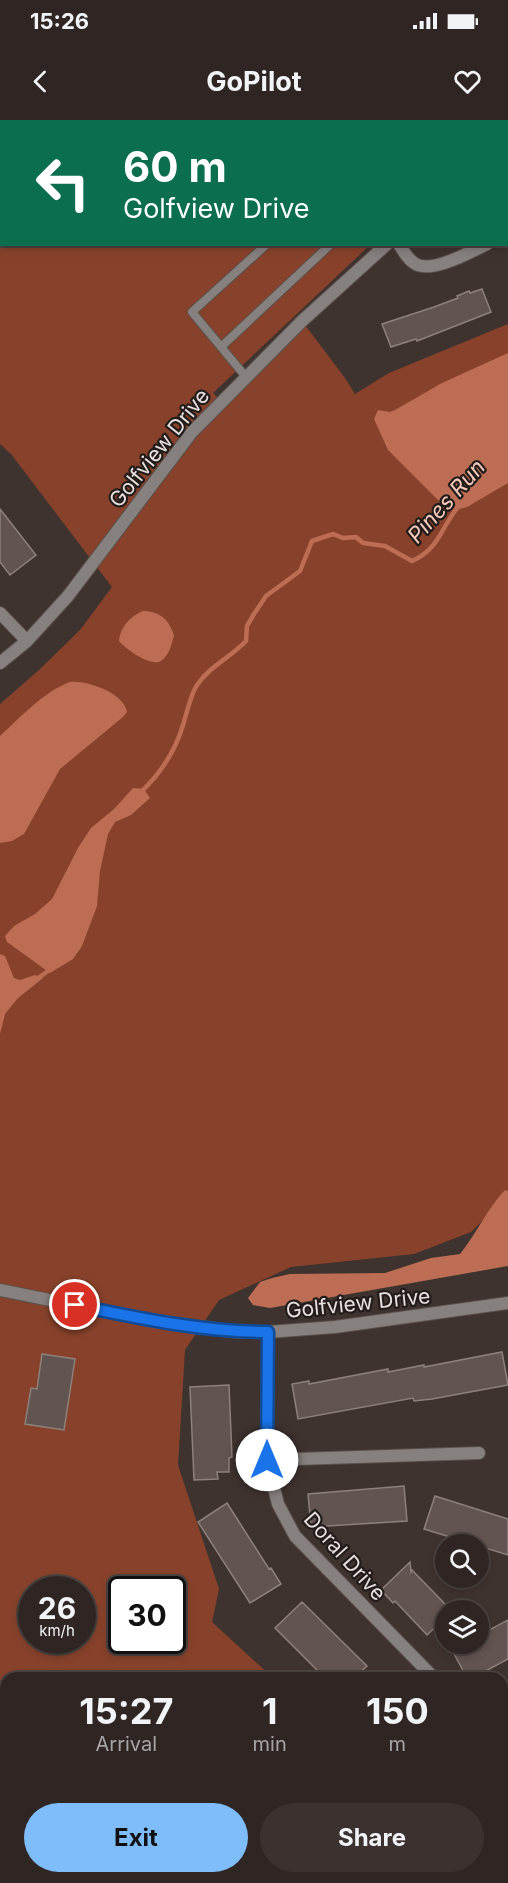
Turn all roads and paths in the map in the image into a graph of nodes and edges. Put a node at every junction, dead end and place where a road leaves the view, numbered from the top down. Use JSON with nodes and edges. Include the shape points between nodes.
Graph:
{"nodes":[{"id":1,"x":265,"y":246,"type":"edge"},
{"id":2,"x":330,"y":246,"type":"edge"},
{"id":3,"x":385,"y":246,"type":"edge"},
{"id":4,"x":401,"y":246,"type":"edge"},
{"id":5,"x":482,"y":246,"type":"edge"},
{"id":6,"x":221,"y":347,"type":"junction"},
{"id":7,"x":246,"y":376,"type":"junction"},
{"id":8,"x":0,"y":613,"type":"edge"},
{"id":9,"x":27,"y":641,"type":"junction"},
{"id":10,"x":0,"y":663,"type":"edge"},
{"id":11,"x":0,"y":1290,"type":"edge"},
{"id":12,"x":508,"y":1303,"type":"edge"},
{"id":13,"x":268,"y":1332,"type":"junction"},
{"id":14,"x":479,"y":1453,"type":"dead end"},
{"id":15,"x":267,"y":1460,"type":"junction"},
{"id":16,"x":428,"y":1672,"type":"edge"}],
"edges":[{"from":1,"to":6,"type":"lane","via":[[192,312]]},
{"from":2,"to":6,"type":"lane"},
{"from":3,"to":7,"type":"street","name":"Golfview Drive"},
{"from":4,"to":5,"type":"street","via":[[415,264],[427,267]]},
{"from":6,"to":7,"type":"lane"},
{"from":7,"to":9,"type":"street","name":"Golfview Drive","via":[[192,432],[68,597]]},
{"from":8,"to":9,"type":"street"},
{"from":9,"to":10,"type":"street","name":"Golfview Drive"},
{"from":11,"to":13,"type":"street","name":"Golfview Drive","via":[[138,1318],[238,1332]]},
{"from":12,"to":13,"type":"street","name":"Golfview Drive","via":[[335,1327]]},
{"from":13,"to":15,"type":"street","name":"Doral Drive"},
{"from":14,"to":15,"type":"street"},
{"from":15,"to":16,"type":"street","name":"Doral Drive","via":[[278,1504],[295,1536]]}]}
